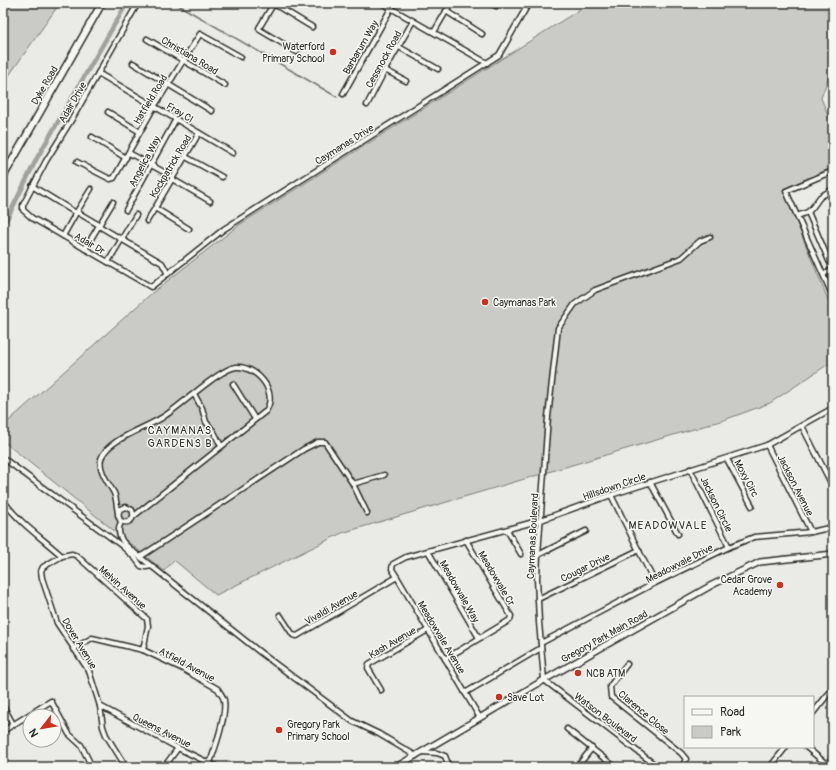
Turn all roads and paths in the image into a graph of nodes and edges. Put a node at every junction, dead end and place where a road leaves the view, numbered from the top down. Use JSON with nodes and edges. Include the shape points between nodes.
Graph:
{"nodes":[{"id":1,"x":102,"y":3,"type":"edge"},
{"id":2,"x":138,"y":3,"type":"edge"},
{"id":3,"x":274,"y":3,"type":"edge"},
{"id":4,"x":382,"y":3,"type":"edge"},
{"id":5,"x":394,"y":3,"type":"edge"},
{"id":6,"x":451,"y":3,"type":"edge"},
{"id":7,"x":492,"y":3,"type":"edge"},
{"id":8,"x":530,"y":3,"type":"edge"},
{"id":9,"x":496,"y":6,"type":"dead end"},
{"id":10,"x":392,"y":9,"type":"junction"},
{"id":11,"x":446,"y":11,"type":"junction"},
{"id":12,"x":413,"y":21,"type":"junction"},
{"id":13,"x":312,"y":27,"type":"dead end"},
{"id":14,"x":434,"y":32,"type":"junction"},
{"id":15,"x":482,"y":34,"type":"dead end"},
{"id":16,"x":147,"y":39,"type":"dead end"},
{"id":17,"x":399,"y":47,"type":"junction"},
{"id":18,"x":297,"y":52,"type":"dead end"},
{"id":19,"x":241,"y":57,"type":"dead end"},
{"id":20,"x":183,"y":60,"type":"junction"},
{"id":21,"x":133,"y":63,"type":"dead end"},
{"id":22,"x":487,"y":63,"type":"junction"},
{"id":23,"x":385,"y":70,"type":"junction"},
{"id":24,"x":438,"y":70,"type":"dead end"},
{"id":25,"x":98,"y":73,"type":"junction"},
{"id":26,"x":406,"y":81,"type":"dead end"},
{"id":27,"x":169,"y":85,"type":"junction"},
{"id":28,"x":225,"y":85,"type":"dead end"},
{"id":29,"x":343,"y":94,"type":"dead end"},
{"id":30,"x":367,"y":105,"type":"dead end"},
{"id":31,"x":154,"y":107,"type":"junction"},
{"id":32,"x":212,"y":111,"type":"dead end"},
{"id":33,"x":108,"y":112,"type":"dead end"},
{"id":34,"x":176,"y":119,"type":"junction"},
{"id":35,"x":140,"y":132,"type":"junction"},
{"id":36,"x":199,"y":133,"type":"junction"},
{"id":37,"x":92,"y":137,"type":"dead end"},
{"id":38,"x":129,"y":153,"type":"junction"},
{"id":39,"x":232,"y":153,"type":"dead end"},
{"id":40,"x":186,"y":157,"type":"junction"},
{"id":41,"x":126,"y":158,"type":"junction"},
{"id":42,"x":77,"y":162,"type":"dead end"},
{"id":43,"x":152,"y":165,"type":"junction"},
{"id":44,"x":833,"y":171,"type":"edge"},
{"id":45,"x":3,"y":177,"type":"edge"},
{"id":46,"x":222,"y":177,"type":"dead end"},
{"id":47,"x":172,"y":178,"type":"junction"},
{"id":48,"x":32,"y":186,"type":"junction"},
{"id":49,"x":91,"y":189,"type":"dead end"},
{"id":50,"x":833,"y":189,"type":"edge"},
{"id":51,"x":210,"y":201,"type":"dead end"},
{"id":52,"x":113,"y":202,"type":"dead end"},
{"id":53,"x":155,"y":208,"type":"junction"},
{"id":54,"x":24,"y":210,"type":"joint"},
{"id":55,"x":126,"y":210,"type":"dead end"},
{"id":56,"x":808,"y":212,"type":"junction"},
{"id":57,"x":77,"y":213,"type":"junction"},
{"id":58,"x":136,"y":215,"type":"dead end"},
{"id":59,"x":797,"y":216,"type":"junction"},
{"id":60,"x":147,"y":221,"type":"dead end"},
{"id":61,"x":99,"y":226,"type":"junction"},
{"id":62,"x":189,"y":229,"type":"dead end"},
{"id":63,"x":63,"y":236,"type":"junction"},
{"id":64,"x":710,"y":237,"type":"dead end"},
{"id":65,"x":121,"y":239,"type":"junction"},
{"id":66,"x":86,"y":249,"type":"junction"},
{"id":67,"x":831,"y":260,"type":"edge"},
{"id":68,"x":108,"y":262,"type":"junction"},
{"id":69,"x":833,"y":269,"type":"edge"},
{"id":70,"x":168,"y":274,"type":"junction"},
{"id":71,"x":824,"y":274,"type":"junction"},
{"id":72,"x":151,"y":287,"type":"joint"},
{"id":73,"x":833,"y":297,"type":"edge"},
{"id":74,"x":233,"y":384,"type":"dead end"},
{"id":75,"x":194,"y":394,"type":"junction"},
{"id":76,"x":833,"y":408,"type":"edge"},
{"id":77,"x":255,"y":419,"type":"junction"},
{"id":78,"x":802,"y":426,"type":"junction"},
{"id":79,"x":221,"y":446,"type":"junction"},
{"id":80,"x":767,"y":446,"type":"junction"},
{"id":81,"x":3,"y":458,"type":"edge"},
{"id":82,"x":727,"y":459,"type":"junction"},
{"id":83,"x":690,"y":469,"type":"junction"},
{"id":84,"x":384,"y":475,"type":"dead end"},
{"id":85,"x":650,"y":482,"type":"junction"},
{"id":86,"x":353,"y":484,"type":"junction"},
{"id":87,"x":833,"y":487,"type":"edge"},
{"id":88,"x":611,"y":495,"type":"junction"},
{"id":89,"x":3,"y":500,"type":"edge"},
{"id":90,"x":752,"y":506,"type":"dead end"},
{"id":91,"x":367,"y":513,"type":"dead end"},
{"id":92,"x":118,"y":515,"type":"junction"},
{"id":93,"x":134,"y":516,"type":"junction"},
{"id":94,"x":541,"y":520,"type":"junction"},
{"id":95,"x":121,"y":522,"type":"junction"},
{"id":96,"x":833,"y":527,"type":"edge"},
{"id":97,"x":507,"y":530,"type":"junction"},
{"id":98,"x":586,"y":531,"type":"dead end"},
{"id":99,"x":811,"y":532,"type":"junction"},
{"id":100,"x":678,"y":534,"type":"dead end"},
{"id":101,"x":466,"y":540,"type":"junction"},
{"id":102,"x":729,"y":547,"type":"junction"},
{"id":103,"x":639,"y":550,"type":"junction"},
{"id":104,"x":428,"y":551,"type":"junction"},
{"id":105,"x":521,"y":554,"type":"dead end"},
{"id":106,"x":833,"y":554,"type":"edge"},
{"id":107,"x":538,"y":555,"type":"junction"},
{"id":108,"x":62,"y":556,"type":"junction"},
{"id":109,"x":140,"y":557,"type":"junction"},
{"id":110,"x":393,"y":564,"type":"joint"},
{"id":111,"x":152,"y":566,"type":"junction"},
{"id":112,"x":397,"y":577,"type":"junction"},
{"id":113,"x":655,"y":583,"type":"junction"},
{"id":114,"x":538,"y":599,"type":"junction"},
{"id":115,"x":280,"y":615,"type":"dead end"},
{"id":116,"x":428,"y":630,"type":"junction"},
{"id":117,"x":479,"y":638,"type":"junction"},
{"id":118,"x":541,"y":646,"type":"junction"},
{"id":119,"x":73,"y":649,"type":"junction"},
{"id":120,"x":143,"y":650,"type":"junction"},
{"id":121,"x":445,"y":659,"type":"junction"},
{"id":122,"x":627,"y":664,"type":"dead end"},
{"id":123,"x":544,"y":680,"type":"junction"},
{"id":124,"x":833,"y":688,"type":"edge"},
{"id":125,"x":380,"y":690,"type":"dead end"},
{"id":126,"x":465,"y":693,"type":"junction"},
{"id":127,"x":3,"y":706,"type":"edge"},
{"id":128,"x":100,"y":706,"type":"junction"},
{"id":129,"x":814,"y":713,"type":"edge"},
{"id":130,"x":480,"y":718,"type":"junction"},
{"id":131,"x":13,"y":724,"type":"junction"},
{"id":132,"x":567,"y":729,"type":"dead end"},
{"id":133,"x":3,"y":731,"type":"edge"},
{"id":134,"x":178,"y":748,"type":"junction"},
{"id":135,"x":592,"y":748,"type":"junction"},
{"id":136,"x":785,"y":748,"type":"edge"},
{"id":137,"x":807,"y":748,"type":"edge"},
{"id":138,"x":422,"y":752,"type":"junction"},
{"id":139,"x":416,"y":756,"type":"junction"},
{"id":140,"x":833,"y":756,"type":"edge"},
{"id":141,"x":210,"y":763,"type":"junction"},
{"id":142,"x":827,"y":766,"type":"edge"},
{"id":143,"x":92,"y":767,"type":"edge"},
{"id":144,"x":126,"y":767,"type":"edge"},
{"id":145,"x":164,"y":767,"type":"edge"},
{"id":146,"x":217,"y":767,"type":"edge"},
{"id":147,"x":396,"y":767,"type":"edge"},
{"id":148,"x":449,"y":767,"type":"edge"},
{"id":149,"x":577,"y":767,"type":"edge"},
{"id":150,"x":615,"y":767,"type":"edge"},
{"id":151,"x":658,"y":767,"type":"edge"},
{"id":152,"x":682,"y":767,"type":"edge"},
{"id":153,"x":770,"y":767,"type":"edge"}],
"edges":[{"from":1,"to":45,"type":"main road","name":"Dyke Road"},
{"from":2,"to":25,"type":"street","name":"Adair Drive"},
{"from":3,"to":13,"type":"street"},
{"from":3,"to":18,"type":"street","via":[[259,28]]},
{"from":4,"to":10,"type":"street"},
{"from":5,"to":10,"type":"street","name":"Barbarum Way"},
{"from":6,"to":11,"type":"street"},
{"from":7,"to":9,"type":"street"},
{"from":8,"to":22,"type":"street","name":"Caymanas Drive","via":[[500,55]]},
{"from":10,"to":12,"type":"street"},
{"from":10,"to":29,"type":"street","name":"Barbarum Way"},
{"from":11,"to":14,"type":"street"},
{"from":11,"to":15,"type":"street"},
{"from":12,"to":14,"type":"street"},
{"from":12,"to":17,"type":"street","name":"Cessnock Road"},
{"from":14,"to":22,"type":"street"},
{"from":16,"to":20,"type":"street","name":"Christiana Road"},
{"from":17,"to":23,"type":"street","name":"Cessnock Road"},
{"from":17,"to":24,"type":"street"},
{"from":19,"to":20,"type":"street","name":"Hatfield Road","via":[[200,34]]},
{"from":20,"to":27,"type":"street","name":"Hatfield Road"},
{"from":20,"to":28,"type":"street","name":"Christiana Road"},
{"from":21,"to":27,"type":"street"},
{"from":22,"to":70,"type":"street","name":"Caymanas Drive","via":[[229,226]]},
{"from":23,"to":26,"type":"street"},
{"from":23,"to":30,"type":"street","name":"Cessnock Road"},
{"from":25,"to":31,"type":"street","name":"Fray Cl"},
{"from":25,"to":48,"type":"street","name":"Adair Drive"},
{"from":27,"to":31,"type":"street","name":"Hatfield Road"},
{"from":27,"to":32,"type":"street"},
{"from":31,"to":34,"type":"street","name":"Fray Cl"},
{"from":31,"to":35,"type":"street","name":"Hatfield Road"},
{"from":33,"to":35,"type":"street"},
{"from":34,"to":36,"type":"street","name":"Fray Cl"},
{"from":34,"to":43,"type":"street","name":"Angelica Way"},
{"from":35,"to":38,"type":"street","name":"Hatfield Road"},
{"from":36,"to":39,"type":"street","name":"Fray Cl"},
{"from":36,"to":40,"type":"street","name":"Kockpatrick Road"},
{"from":37,"to":41,"type":"street"},
{"from":38,"to":41,"type":"street","name":"Hatfield Road"},
{"from":38,"to":43,"type":"street"},
{"from":40,"to":46,"type":"street"},
{"from":40,"to":47,"type":"street","name":"Kockpatrick Road"},
{"from":41,"to":42,"type":"street","name":"Hatfield Road","via":[[114,178],[110,179]]},
{"from":43,"to":47,"type":"street"},
{"from":43,"to":55,"type":"street","name":"Angelica Way"},
{"from":44,"to":59,"type":"street","via":[[786,191]]},
{"from":47,"to":51,"type":"street"},
{"from":47,"to":53,"type":"street","name":"Kockpatrick Road"},
{"from":48,"to":54,"type":"street","name":"Adair Drive","via":[[23,205]]},
{"from":48,"to":57,"type":"street"},
{"from":49,"to":57,"type":"street"},
{"from":50,"to":56,"type":"street","via":[[820,197]]},
{"from":52,"to":61,"type":"street"},
{"from":53,"to":60,"type":"street","name":"Kockpatrick Road"},
{"from":53,"to":62,"type":"street","name":"Kockpatrick Road"},
{"from":54,"to":63,"type":"street","name":"Adair Dr","via":[[32,218]]},
{"from":56,"to":59,"type":"street"},
{"from":56,"to":67,"type":"street"},
{"from":57,"to":61,"type":"street"},
{"from":57,"to":63,"type":"street"},
{"from":58,"to":65,"type":"street"},
{"from":59,"to":71,"type":"street"},
{"from":61,"to":65,"type":"street"},
{"from":61,"to":66,"type":"street"},
{"from":63,"to":66,"type":"street","name":"Adair Dr"},
{"from":64,"to":94,"type":"street","name":"Caymanas Boulevard","via":[[700,241],[681,258],[595,290],[575,304],[558,328],[548,417]]},
{"from":65,"to":68,"type":"street"},
{"from":65,"to":70,"type":"street","via":[[162,263]]},
{"from":66,"to":68,"type":"street","name":"Adair Dr"},
{"from":68,"to":72,"type":"street","name":"Adair Dr"},
{"from":69,"to":71,"type":"street"},
{"from":70,"to":72,"type":"street","name":"Caymanas Drive"},
{"from":71,"to":73,"type":"street"},
{"from":74,"to":77,"type":"street"},
{"from":75,"to":77,"type":"street","via":[[222,372],[236,367],[250,370],[263,381],[270,399],[266,411]]},
{"from":75,"to":79,"type":"street","via":[[206,422]]},
{"from":75,"to":92,"type":"street","via":[[163,417],[127,435],[105,452],[101,460],[102,468],[118,503]]},
{"from":76,"to":78,"type":"street","name":"Hillsdown Circle"},
{"from":77,"to":79,"type":"street"},
{"from":78,"to":80,"type":"street","name":"Hillsdown Circle"},
{"from":78,"to":87,"type":"street"},
{"from":79,"to":93,"type":"street"},
{"from":80,"to":82,"type":"street","name":"Hillsdown Circle"},
{"from":80,"to":99,"type":"street","name":"Jackson Avenue"},
{"from":81,"to":111,"type":"street","via":[[122,546],[141,566]]},
{"from":82,"to":83,"type":"street","name":"Hillsdown Circle"},
{"from":82,"to":90,"type":"street","name":"Moxy Circ"},
{"from":83,"to":85,"type":"street","name":"Hillsdown Circle"},
{"from":83,"to":102,"type":"street","name":"Jackson Circle"},
{"from":84,"to":86,"type":"street"},
{"from":85,"to":88,"type":"street","name":"Hillsdown Circle"},
{"from":85,"to":100,"type":"street"},
{"from":86,"to":91,"type":"street"},
{"from":86,"to":109,"type":"street","via":[[325,442],[318,442]]},
{"from":88,"to":94,"type":"street","name":"Hillsdown Circle"},
{"from":88,"to":103,"type":"street"},
{"from":89,"to":108,"type":"street","via":[[13,514]]},
{"from":92,"to":93,"type":"street","via":[[120,509],[126,507],[132,510]]},
{"from":92,"to":95,"type":"street"},
{"from":93,"to":95,"type":"street","via":[[128,523]]},
{"from":94,"to":97,"type":"street","name":"Hillsdown Circle"},
{"from":94,"to":107,"type":"street","name":"Caymanas Boulevard"},
{"from":95,"to":109,"type":"street","via":[[119,535],[122,541]]},
{"from":96,"to":99,"type":"street","name":"Meadowvale Drive"},
{"from":97,"to":101,"type":"street","name":"Hillsdown Circle"},
{"from":97,"to":105,"type":"street"},
{"from":98,"to":107,"type":"street"},
{"from":99,"to":102,"type":"street","name":"Meadowvale Drive","via":[[754,537]]},
{"from":101,"to":104,"type":"street","name":"Hillsdown Circle"},
{"from":101,"to":117,"type":"street","name":"Meadowvale Cr","via":[[511,616],[510,620]]},
{"from":102,"to":113,"type":"street","name":"Meadowvale Drive"},
{"from":103,"to":113,"type":"street"},
{"from":103,"to":114,"type":"street","name":"Cougar Drive"},
{"from":104,"to":110,"type":"street","name":"Hillsdown Circle","via":[[406,557]]},
{"from":104,"to":117,"type":"street","name":"Meadowvale Way"},
{"from":106,"to":123,"type":"street","name":"Gregory Park Main Road","via":[[760,562],[712,585]]},
{"from":107,"to":114,"type":"street","name":"Caymanas Boulevard"},
{"from":108,"to":119,"type":"street","name":"Dover Avenue","via":[[42,567],[41,571],[57,623]]},
{"from":108,"to":120,"type":"street","name":"Melvin Avenue","via":[[76,556],[147,620]]},
{"from":109,"to":111,"type":"street"},
{"from":110,"to":112,"type":"street","name":"Meadowvale Avenue","via":[[392,569]]},
{"from":111,"to":139,"type":"street","via":[[352,721]]},
{"from":112,"to":115,"type":"street","name":"Vivaldi Avenue","via":[[297,636],[293,635]]},
{"from":112,"to":116,"type":"street","name":"Meadowvale Avenue"},
{"from":113,"to":118,"type":"street","name":"Meadowvale Drive"},
{"from":114,"to":118,"type":"street","name":"Caymanas Boulevard"},
{"from":116,"to":121,"type":"street","name":"Meadowvale Avenue"},
{"from":116,"to":125,"type":"street","name":"Kash Avenue","via":[[369,664],[368,668]]},
{"from":117,"to":121,"type":"street","name":"Meadowvale Cr"},
{"from":118,"to":123,"type":"street","name":"Caymanas Boulevard"},
{"from":118,"to":126,"type":"street","name":"Meadowvale Drive"},
{"from":119,"to":120,"type":"street","via":[[92,638]]},
{"from":119,"to":128,"type":"street","name":"Dover Avenue","via":[[89,671]]},
{"from":120,"to":141,"type":"street","name":"Atfield Avenue","via":[[181,668],[218,689],[222,694],[224,702],[219,736]]},
{"from":121,"to":126,"type":"street","name":"Meadowvale Avenue"},
{"from":122,"to":152,"type":"street","name":"Clarence Close","via":[[610,686],[611,697],[682,753],[686,759]]},
{"from":123,"to":130,"type":"street","name":"Gregory Park Main Road"},
{"from":123,"to":151,"type":"street","name":"Watson Boulevard"},
{"from":124,"to":129,"type":"street"},
{"from":126,"to":130,"type":"street","name":"Meadowvale Avenue"},
{"from":127,"to":131,"type":"street"},
{"from":128,"to":134,"type":"street","name":"Queens Avenue"},
{"from":128,"to":144,"type":"street","name":"Dover Avenue","via":[[105,731]]},
{"from":130,"to":138,"type":"street","name":"Gregory Park Main Road"},
{"from":131,"to":133,"type":"street"},
{"from":131,"to":143,"type":"street","via":[[51,701],[70,734],[81,745]]},
{"from":132,"to":135,"type":"street"},
{"from":134,"to":141,"type":"street","name":"Queens Avenue"},
{"from":134,"to":145,"type":"street"},
{"from":135,"to":149,"type":"street"},
{"from":135,"to":150,"type":"street"},
{"from":136,"to":153,"type":"street"},
{"from":137,"to":142,"type":"street"},
{"from":138,"to":139,"type":"street","name":"Gregory Park Main Road"},
{"from":138,"to":148,"type":"street","via":[[445,756]]},
{"from":139,"to":147,"type":"street","name":"Gregory Park Main Road"},
{"from":140,"to":142,"type":"street"},
{"from":141,"to":146,"type":"street","name":"Queens Avenue"}]}
